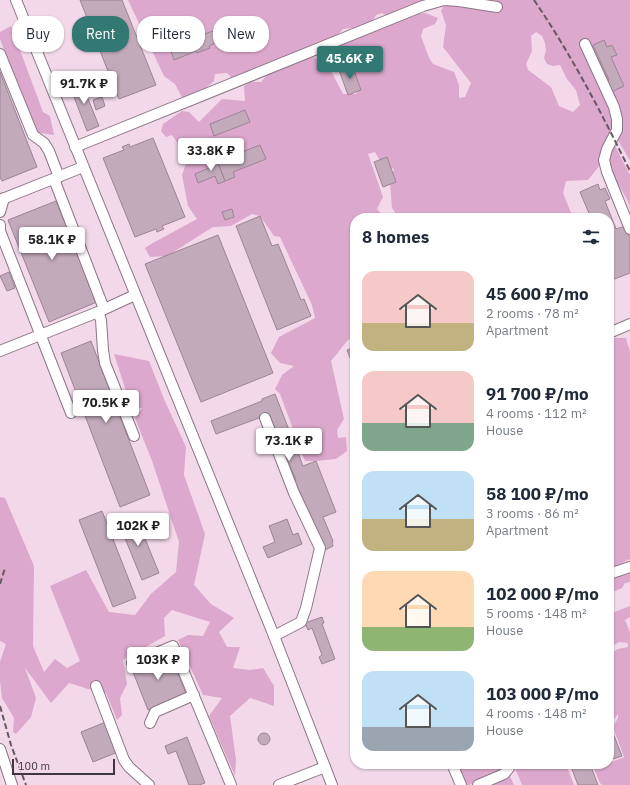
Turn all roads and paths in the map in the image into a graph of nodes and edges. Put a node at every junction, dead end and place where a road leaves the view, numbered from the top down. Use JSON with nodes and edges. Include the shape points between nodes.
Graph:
{"nodes":[{"id":1,"x":16,"y":0,"type":"edge"},
{"id":2,"x":497,"y":7,"type":"dead end"},
{"id":3,"x":585,"y":44,"type":"dead end"},
{"id":4,"x":0,"y":54,"type":"edge"},
{"id":5,"x":75,"y":147,"type":"junction"},
{"id":6,"x":83,"y":167,"type":"junction"},
{"id":7,"x":56,"y":178,"type":"junction"},
{"id":8,"x":2,"y":199,"type":"edge"},
{"id":9,"x":0,"y":212,"type":"edge"},
{"id":10,"x":0,"y":225,"type":"edge"},
{"id":11,"x":630,"y":229,"type":"edge"},
{"id":12,"x":135,"y":295,"type":"junction"},
{"id":13,"x":101,"y":310,"type":"junction"},
{"id":14,"x":630,"y":324,"type":"edge"},
{"id":15,"x":614,"y":331,"type":"edge"},
{"id":16,"x":40,"y":335,"type":"junction"},
{"id":17,"x":0,"y":351,"type":"edge"},
{"id":18,"x":70,"y":413,"type":"dead end"},
{"id":19,"x":264,"y":418,"type":"dead end"},
{"id":20,"x":134,"y":436,"type":"dead end"},
{"id":21,"x":630,"y":567,"type":"edge"},
{"id":22,"x":614,"y":572,"type":"edge"},
{"id":23,"x":274,"y":636,"type":"junction"},
{"id":24,"x":132,"y":663,"type":"dead end"},
{"id":25,"x":96,"y":686,"type":"dead end"},
{"id":26,"x":194,"y":695,"type":"junction"},
{"id":27,"x":150,"y":723,"type":"dead end"},
{"id":28,"x":0,"y":749,"type":"edge"},
{"id":29,"x":325,"y":767,"type":"junction"},
{"id":30,"x":454,"y":769,"type":"edge"},
{"id":31,"x":508,"y":769,"type":"edge"},
{"id":32,"x":12,"y":785,"type":"edge"},
{"id":33,"x":149,"y":785,"type":"edge"},
{"id":34,"x":232,"y":785,"type":"edge"},
{"id":35,"x":279,"y":785,"type":"edge"},
{"id":36,"x":332,"y":785,"type":"edge"},
{"id":37,"x":461,"y":785,"type":"edge"},
{"id":38,"x":478,"y":785,"type":"edge"}],
"edges":[{"from":1,"to":5,"type":"lane"},
{"from":2,"to":5,"type":"lane","via":[[444,0],[423,6]]},
{"from":3,"to":11,"type":"lane","via":[[617,119],[617,130],[604,160]]},
{"from":4,"to":7,"type":"lane","via":[[33,135],[44,143],[49,151]]},
{"from":5,"to":6,"type":"lane"},
{"from":6,"to":7,"type":"lane"},
{"from":6,"to":12,"type":"lane"},
{"from":7,"to":8,"type":"lane"},
{"from":7,"to":13,"type":"lane"},
{"from":8,"to":9,"type":"lane"},
{"from":10,"to":16,"type":"lane","via":[[0,231]]},
{"from":12,"to":13,"type":"lane"},
{"from":12,"to":23,"type":"lane"},
{"from":13,"to":16,"type":"lane"},
{"from":13,"to":20,"type":"lane","via":[[102,350],[105,363]]},
{"from":14,"to":15,"type":"lane"},
{"from":16,"to":17,"type":"lane"},
{"from":16,"to":18,"type":"lane"},
{"from":19,"to":23,"type":"lane","via":[[294,493],[320,548],[301,622]]},
{"from":21,"to":22,"type":"lane"},
{"from":23,"to":29,"type":"lane"},
{"from":24,"to":26,"type":"lane","via":[[173,646]]},
{"from":25,"to":33,"type":"lane","via":[[124,760]]},
{"from":26,"to":27,"type":"lane","via":[[155,712]]},
{"from":26,"to":34,"type":"lane"},
{"from":28,"to":32,"type":"lane"},
{"from":29,"to":35,"type":"lane"},
{"from":29,"to":36,"type":"lane"},
{"from":30,"to":37,"type":"lane"},
{"from":31,"to":38,"type":"lane","via":[[504,774]]}]}
